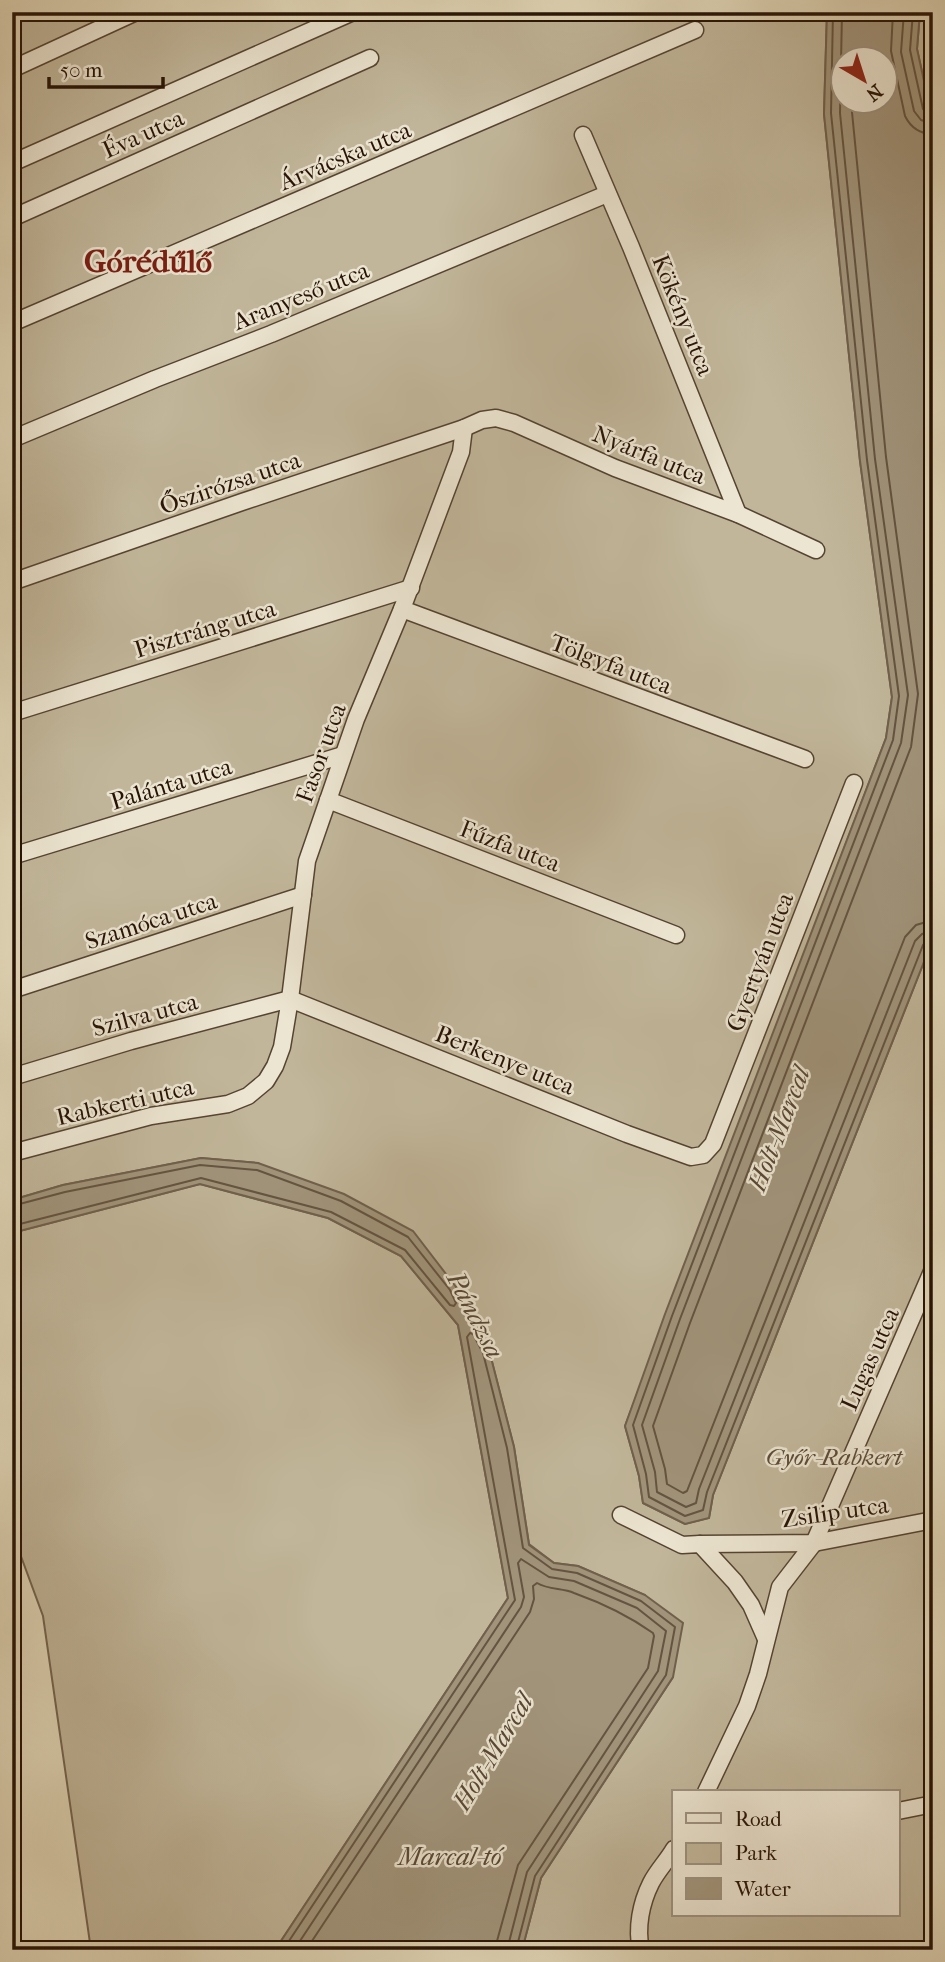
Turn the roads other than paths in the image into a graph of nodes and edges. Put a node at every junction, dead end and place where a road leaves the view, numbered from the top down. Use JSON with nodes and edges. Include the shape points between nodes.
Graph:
{"nodes":[{"id":1,"x":136,"y":12,"type":"edge"},
{"id":2,"x":354,"y":12,"type":"edge"},
{"id":3,"x":695,"y":30,"type":"dead end"},
{"id":4,"x":370,"y":58,"type":"dead end"},
{"id":5,"x":12,"y":69,"type":"edge"},
{"id":6,"x":583,"y":135,"type":"dead end"},
{"id":7,"x":12,"y":163,"type":"edge"},
{"id":8,"x":607,"y":194,"type":"junction"},
{"id":9,"x":12,"y":218,"type":"edge"},
{"id":10,"x":12,"y":323,"type":"edge"},
{"id":11,"x":464,"y":428,"type":"junction"},
{"id":12,"x":12,"y":439,"type":"edge"},
{"id":13,"x":738,"y":514,"type":"junction"},
{"id":14,"x":816,"y":550,"type":"dead end"},
{"id":15,"x":12,"y":582,"type":"edge"},
{"id":16,"x":411,"y":588,"type":"junction"},
{"id":17,"x":402,"y":609,"type":"junction"},
{"id":18,"x":12,"y":713,"type":"edge"},
{"id":19,"x":343,"y":755,"type":"junction"},
{"id":20,"x":805,"y":759,"type":"dead end"},
{"id":21,"x":854,"y":783,"type":"dead end"},
{"id":22,"x":328,"y":800,"type":"junction"},
{"id":23,"x":12,"y":856,"type":"edge"},
{"id":24,"x":303,"y":895,"type":"junction"},
{"id":25,"x":676,"y":936,"type":"dead end"},
{"id":26,"x":12,"y":990,"type":"edge"},
{"id":27,"x":290,"y":999,"type":"junction"},
{"id":28,"x":12,"y":1077,"type":"edge"},
{"id":29,"x":248,"y":1096,"type":"joint"},
{"id":30,"x":12,"y":1153,"type":"edge"},
{"id":31,"x":703,"y":1155,"type":"joint"},
{"id":32,"x":933,"y":1269,"type":"edge"},
{"id":33,"x":927,"y":1298,"type":"edge"},
{"id":34,"x":621,"y":1515,"type":"dead end"},
{"id":35,"x":933,"y":1520,"type":"edge"},
{"id":36,"x":814,"y":1543,"type":"junction"},
{"id":37,"x":700,"y":1545,"type":"junction"},
{"id":38,"x":766,"y":1639,"type":"junction"},
{"id":39,"x":707,"y":1790,"type":"edge"},
{"id":40,"x":933,"y":1804,"type":"edge"},
{"id":41,"x":900,"y":1811,"type":"edge"},
{"id":42,"x":672,"y":1854,"type":"edge"},
{"id":43,"x":641,"y":1950,"type":"edge"}],
"edges":[{"from":1,"to":5,"type":"street"},
{"from":2,"to":7,"type":"street"},
{"from":3,"to":10,"type":"street","name":"Árvácska utca"},
{"from":4,"to":9,"type":"street","name":"Éva utca"},
{"from":6,"to":8,"type":"street","name":"Kökény utca"},
{"from":8,"to":12,"type":"street","name":"Aranyeső utca"},
{"from":8,"to":13,"type":"street","name":"Kökény utca"},
{"from":11,"to":13,"type":"street","name":"Nyárfa utca","via":[[496,418],[514,423],[615,468]]},
{"from":11,"to":15,"type":"street","name":"Őszirózsa utca"},
{"from":11,"to":16,"type":"street","name":"Fasor utca","via":[[461,452]]},
{"from":13,"to":14,"type":"street","name":"Nyárfa utca"},
{"from":16,"to":17,"type":"street","name":"Fasor utca"},
{"from":16,"to":18,"type":"street","name":"Pisztráng utca"},
{"from":17,"to":19,"type":"street","name":"Fasor utca"},
{"from":17,"to":20,"type":"street","name":"Tölgyfa utca"},
{"from":19,"to":22,"type":"street","name":"Fasor utca"},
{"from":19,"to":23,"type":"street","name":"Palánta utca"},
{"from":21,"to":31,"type":"street","name":"Gyertyán utca","via":[[713,1144]]},
{"from":22,"to":24,"type":"street","name":"Fasor utca","via":[[307,862]]},
{"from":22,"to":25,"type":"street","name":"Fűzfa utca"},
{"from":24,"to":26,"type":"street","name":"Szamóca utca"},
{"from":24,"to":27,"type":"street","name":"Fasor utca"},
{"from":27,"to":28,"type":"street","name":"Szilva utca"},
{"from":27,"to":29,"type":"street","name":"Fasor utca","via":[[275,1066]]},
{"from":27,"to":31,"type":"street","name":"Berkenye utca","via":[[627,1134],[691,1157]]},
{"from":29,"to":30,"type":"street","name":"Rabkerti utca"},
{"from":32,"to":33,"type":"street","name":"Lugas utca"},
{"from":33,"to":36,"type":"street","name":"Lugas utca"},
{"from":34,"to":37,"type":"street","via":[[682,1545]]},
{"from":35,"to":36,"type":"street","name":"Zsilip utca"},
{"from":36,"to":37,"type":"street","name":"Zsilip utca"},
{"from":36,"to":38,"type":"street","name":"Lugas utca","via":[[780,1587]]},
{"from":37,"to":38,"type":"street","via":[[735,1582]]},
{"from":38,"to":39,"type":"street","via":[[747,1706]]},
{"from":40,"to":41,"type":"street"},
{"from":42,"to":43,"type":"street","via":[[652,1882],[641,1913]]}]}
